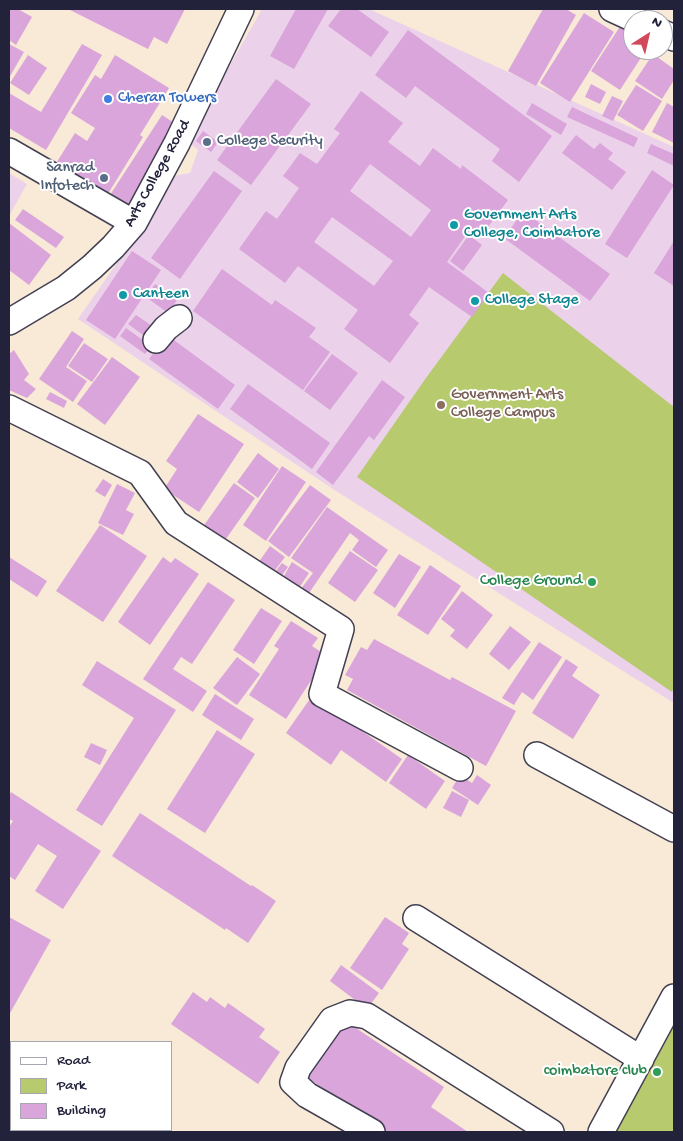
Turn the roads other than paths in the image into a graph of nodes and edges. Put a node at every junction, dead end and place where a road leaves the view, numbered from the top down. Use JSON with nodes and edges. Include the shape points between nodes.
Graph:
{"nodes":[{"id":1,"x":241,"y":9,"type":"edge"},
{"id":2,"x":9,"y":151,"type":"edge"},
{"id":3,"x":134,"y":222,"type":"junction"},
{"id":4,"x":179,"y":318,"type":"dead end"},
{"id":5,"x":9,"y":322,"type":"edge"},
{"id":6,"x":156,"y":340,"type":"dead end"},
{"id":7,"x":9,"y":408,"type":"edge"},
{"id":8,"x":538,"y":755,"type":"dead end"},
{"id":9,"x":460,"y":768,"type":"dead end"},
{"id":10,"x":674,"y":829,"type":"edge"},
{"id":11,"x":416,"y":918,"type":"dead end"},
{"id":12,"x":674,"y":997,"type":"edge"},
{"id":13,"x":640,"y":1059,"type":"junction"},
{"id":14,"x":372,"y":1132,"type":"edge"},
{"id":15,"x":550,"y":1132,"type":"edge"},
{"id":16,"x":602,"y":1132,"type":"edge"}],
"edges":[{"from":1,"to":3,"type":"street","name":"Arts College Road","via":[[178,142]]},
{"from":2,"to":3,"type":"street"},
{"from":3,"to":5,"type":"street","name":"Arts College Road","via":[[113,247],[66,288]]},
{"from":4,"to":6,"type":"street"},
{"from":7,"to":9,"type":"street","via":[[140,473],[176,523],[342,629],[322,694]]},
{"from":8,"to":10,"type":"street"},
{"from":11,"to":13,"type":"street"},
{"from":12,"to":13,"type":"street"},
{"from":13,"to":16,"type":"street"},
{"from":14,"to":15,"type":"street","via":[[307,1095],[293,1082],[298,1068],[332,1020],[350,1013],[367,1016]]}]}
